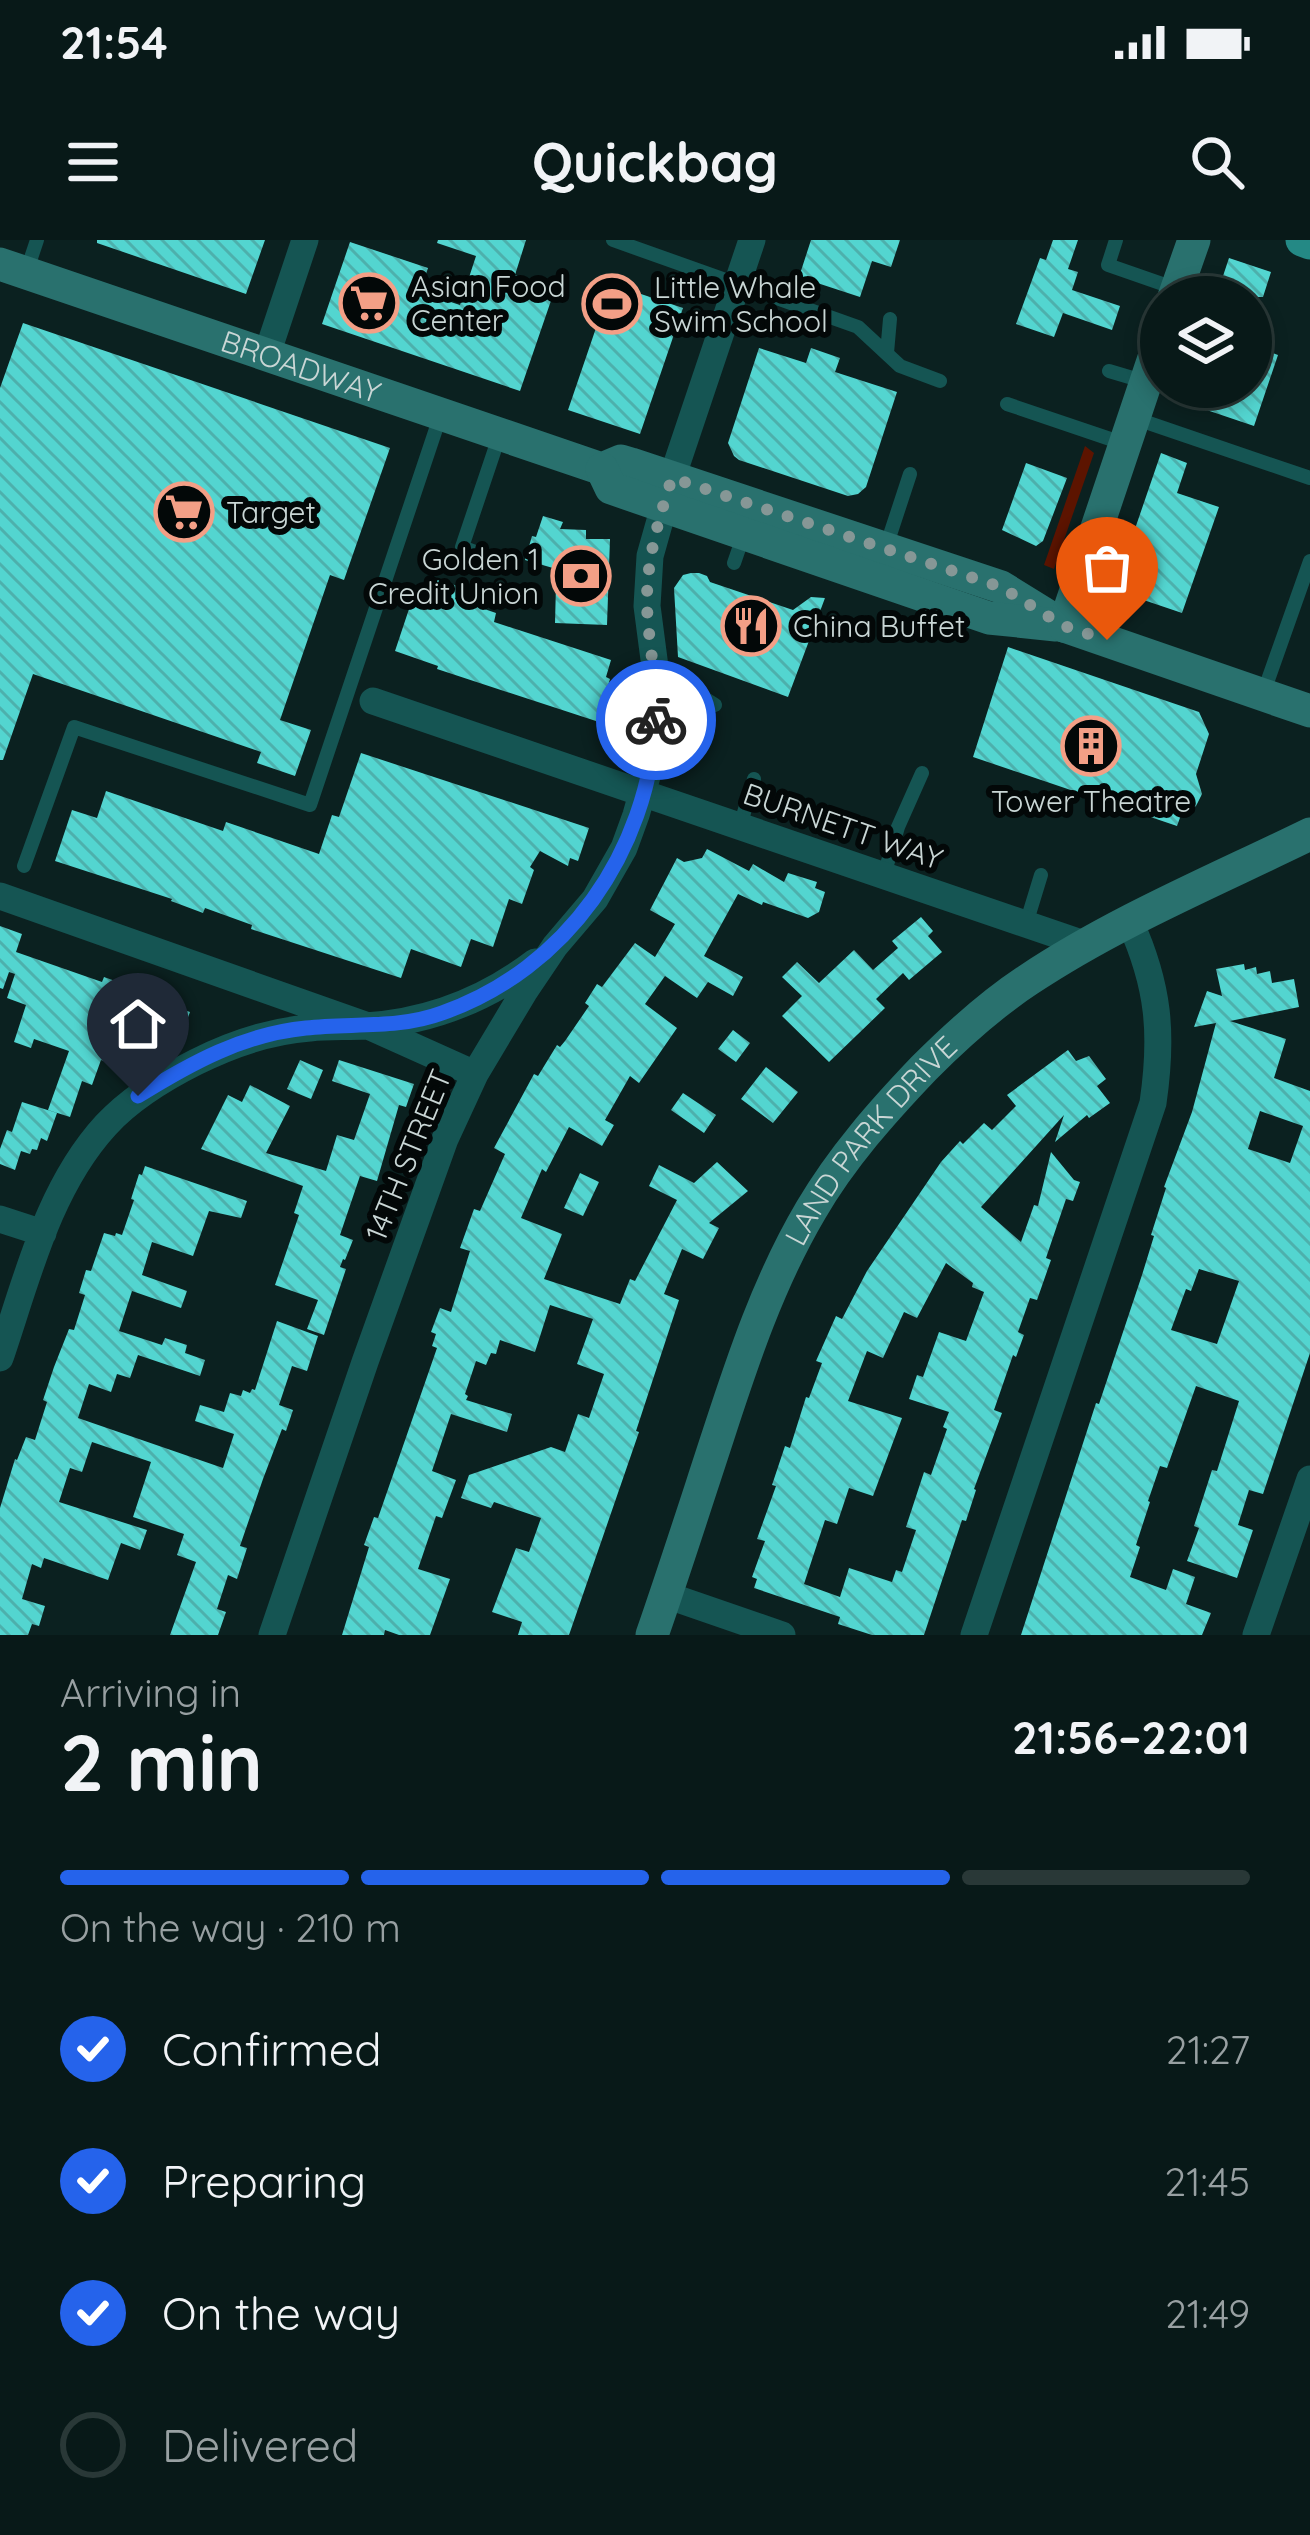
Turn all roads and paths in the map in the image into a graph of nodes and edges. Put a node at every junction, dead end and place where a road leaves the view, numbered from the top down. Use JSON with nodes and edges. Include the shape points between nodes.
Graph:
{"nodes":[{"id":1,"x":38,"y":240,"type":"edge"},
{"id":2,"x":305,"y":240,"type":"edge"},
{"id":3,"x":613,"y":240,"type":"edge"},
{"id":4,"x":752,"y":240,"type":"edge"},
{"id":5,"x":1116,"y":240,"type":"edge"},
{"id":6,"x":1194,"y":240,"type":"edge"},
{"id":7,"x":8,"y":270,"type":"edge"},
{"id":8,"x":1182,"y":276,"type":"edge"},
{"id":9,"x":1140,"y":278,"type":"edge"},
{"id":10,"x":738,"y":284,"type":"junction"},
{"id":11,"x":890,"y":319,"type":"dead end"},
{"id":12,"x":887,"y":353,"type":"junction"},
{"id":13,"x":267,"y":354,"type":"junction"},
{"id":14,"x":1109,"y":370,"type":"dead end"},
{"id":15,"x":1140,"y":380,"type":"edge"},
{"id":16,"x":940,"y":381,"type":"dead end"},
{"id":17,"x":1140,"y":399,"type":"edge"},
{"id":18,"x":1007,"y":404,"type":"dead end"},
{"id":19,"x":441,"y":414,"type":"junction"},
{"id":20,"x":1129,"y":431,"type":"junction"},
{"id":21,"x":500,"y":434,"type":"junction"},
{"id":22,"x":910,"y":474,"type":"dead end"},
{"id":23,"x":1310,"y":478,"type":"edge"},
{"id":24,"x":668,"y":492,"type":"junction"},
{"id":25,"x":886,"y":548,"type":"junction"},
{"id":26,"x":1310,"y":561,"type":"edge"},
{"id":27,"x":513,"y":566,"type":"dead end"},
{"id":28,"x":1064,"y":626,"type":"junction"},
{"id":29,"x":655,"y":667,"type":"junction"},
{"id":30,"x":1263,"y":694,"type":"junction"},
{"id":31,"x":373,"y":701,"type":"dead end"},
{"id":32,"x":715,"y":705,"type":"dead end"},
{"id":33,"x":1310,"y":710,"type":"edge"},
{"id":34,"x":922,"y":773,"type":"dead end"},
{"id":35,"x":754,"y":779,"type":"dead end"},
{"id":36,"x":643,"y":793,"type":"junction"},
{"id":37,"x":740,"y":826,"type":"junction"},
{"id":38,"x":1310,"y":834,"type":"edge"},
{"id":39,"x":24,"y":866,"type":"dead end"},
{"id":40,"x":1041,"y":874,"type":"dead end"},
{"id":41,"x":884,"y":875,"type":"junction"},
{"id":42,"x":0,"y":896,"type":"edge"},
{"id":43,"x":1130,"y":922,"type":"junction"},
{"id":44,"x":1026,"y":925,"type":"junction"},
{"id":45,"x":1087,"y":945,"type":"junction"},
{"id":46,"x":555,"y":946,"type":"junction"},
{"id":47,"x":368,"y":1026,"type":"junction"},
{"id":48,"x":475,"y":1074,"type":"junction"},
{"id":49,"x":0,"y":1219,"type":"edge"},
{"id":50,"x":43,"y":1233,"type":"junction"},
{"id":51,"x":0,"y":1358,"type":"edge"},
{"id":52,"x":1310,"y":1479,"type":"edge"},
{"id":53,"x":666,"y":1595,"type":"junction"},
{"id":54,"x":272,"y":1635,"type":"edge"},
{"id":55,"x":652,"y":1635,"type":"edge"},
{"id":56,"x":782,"y":1635,"type":"edge"},
{"id":57,"x":974,"y":1635,"type":"edge"},
{"id":58,"x":1256,"y":1635,"type":"edge"}],
"edges":[{"from":1,"to":7,"type":"lane"},
{"from":2,"to":13,"type":"street"},
{"from":3,"to":10,"type":"lane"},
{"from":4,"to":10,"type":"street","name":"14TH STREET"},
{"from":5,"to":9,"type":"lane","via":[[1108,265]]},
{"from":6,"to":8,"type":"main road"},
{"from":7,"to":13,"type":"main road","name":"BROADWAY"},
{"from":10,"to":12,"type":"lane","via":[[858,327]]},
{"from":10,"to":24,"type":"street","name":"14TH STREET"},
{"from":11,"to":12,"type":"lane"},
{"from":12,"to":16,"type":"lane"},
{"from":13,"to":19,"type":"main road","name":"BROADWAY"},
{"from":14,"to":15,"type":"lane"},
{"from":17,"to":20,"type":"main road"},
{"from":18,"to":20,"type":"lane"},
{"from":19,"to":21,"type":"main road","name":"BROADWAY"},
{"from":19,"to":39,"type":"lane","via":[[310,806],[74,727]]},
{"from":20,"to":23,"type":"lane"},
{"from":20,"to":28,"type":"main road"},
{"from":21,"to":24,"type":"main road","name":"BROADWAY","via":[[602,469],[620,461]]},
{"from":21,"to":27,"type":"lane","via":[[462,548]]},
{"from":22,"to":25,"type":"lane"},
{"from":24,"to":25,"type":"main road","name":"BROADWAY"},
{"from":24,"to":28,"type":"main road","name":"BROADWAY","via":[[739,549],[989,618]]},
{"from":24,"to":29,"type":"street","name":"14TH STREET","via":[[648,572]]},
{"from":25,"to":28,"type":"main road","name":"BROADWAY","via":[[1001,587]]},
{"from":26,"to":30,"type":"lane"},
{"from":28,"to":30,"type":"main road","name":"BROADWAY"},
{"from":29,"to":32,"type":"lane"},
{"from":29,"to":36,"type":"street","name":"14TH STREET","via":[[655,738]]},
{"from":30,"to":33,"type":"main road","name":"BROADWAY"},
{"from":31,"to":36,"type":"street","name":"BURNETT WAY"},
{"from":34,"to":41,"type":"lane"},
{"from":35,"to":37,"type":"lane"},
{"from":36,"to":37,"type":"street","name":"BURNETT WAY"},
{"from":36,"to":46,"type":"street","name":"14TH STREET","via":[[595,899]]},
{"from":37,"to":41,"type":"street","name":"BURNETT WAY"},
{"from":38,"to":43,"type":"main road","name":"LAND PARK DRIVE"},
{"from":40,"to":44,"type":"lane"},
{"from":41,"to":44,"type":"street","name":"BURNETT WAY"},
{"from":42,"to":47,"type":"street"},
{"from":43,"to":45,"type":"main road","name":"LAND PARK DRIVE"},
{"from":43,"to":57,"type":"street","via":[[1156,990],[1153,1103]]},
{"from":44,"to":45,"type":"street","name":"BURNETT WAY"},
{"from":45,"to":53,"type":"main road","name":"LAND PARK DRIVE","via":[[976,1018],[890,1104],[813,1206],[760,1315]]},
{"from":46,"to":47,"type":"street","via":[[514,978],[440,1014]]},
{"from":46,"to":48,"type":"street","name":"14TH STREET"},
{"from":47,"to":48,"type":"street"},
{"from":47,"to":50,"type":"street","via":[[265,1034],[175,1072],[106,1125]]},
{"from":48,"to":54,"type":"street","name":"14TH STREET","via":[[437,1161]]},
{"from":49,"to":50,"type":"street"},
{"from":50,"to":51,"type":"street"},
{"from":52,"to":58,"type":"street"},
{"from":53,"to":55,"type":"main road","name":"LAND PARK DRIVE"},
{"from":53,"to":56,"type":"street"}]}
